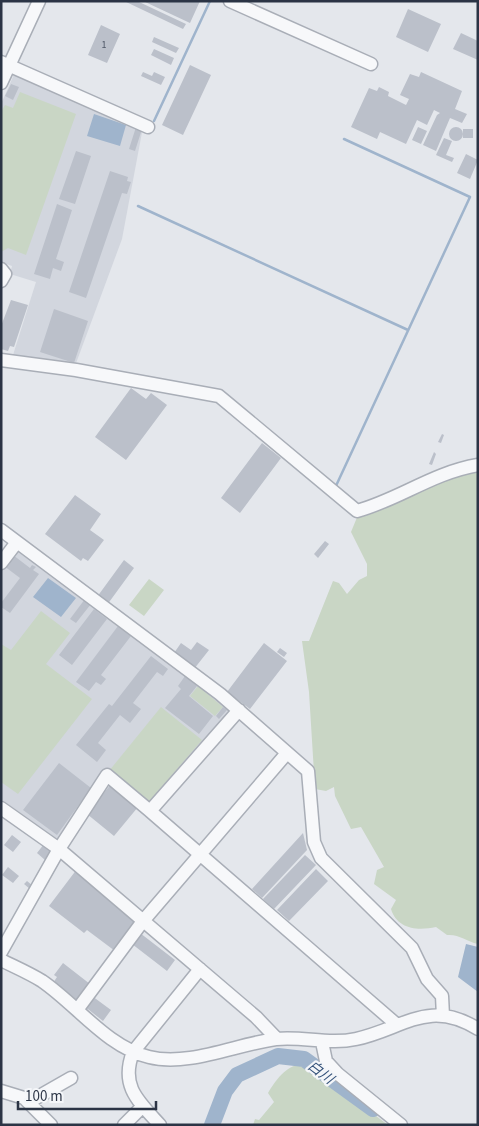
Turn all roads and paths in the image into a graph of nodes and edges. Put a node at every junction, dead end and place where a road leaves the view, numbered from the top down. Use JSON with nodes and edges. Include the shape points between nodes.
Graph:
{"nodes":[{"id":1,"x":39,"y":1,"type":"edge"},
{"id":2,"x":230,"y":1,"type":"edge"},
{"id":3,"x":5,"y":63,"type":"edge"},
{"id":4,"x":371,"y":64,"type":"dead end"},
{"id":5,"x":1,"y":83,"type":"edge"},
{"id":6,"x":148,"y":127,"type":"dead end"},
{"id":7,"x":1,"y":269,"type":"edge"},
{"id":8,"x":1,"y":281,"type":"edge"},
{"id":9,"x":1,"y":360,"type":"edge"},
{"id":10,"x":478,"y":465,"type":"edge"},
{"id":11,"x":1,"y":530,"type":"edge"},
{"id":12,"x":17,"y":542,"type":"junction"},
{"id":13,"x":1,"y":563,"type":"edge"},
{"id":14,"x":239,"y":710,"type":"junction"},
{"id":15,"x":287,"y":753,"type":"junction"},
{"id":16,"x":150,"y":811,"type":"junction"},
{"id":17,"x":4,"y":815,"type":"edge"},
{"id":18,"x":59,"y":849,"type":"junction"},
{"id":19,"x":200,"y":853,"type":"junction"},
{"id":20,"x":143,"y":921,"type":"junction"},
{"id":21,"x":1,"y":952,"type":"edge"},
{"id":22,"x":1,"y":960,"type":"edge"},
{"id":23,"x":200,"y":969,"type":"junction"},
{"id":24,"x":77,"y":1010,"type":"junction"},
{"id":25,"x":443,"y":1016,"type":"junction"},
{"id":26,"x":396,"y":1024,"type":"junction"},
{"id":27,"x":478,"y":1029,"type":"edge"},
{"id":28,"x":277,"y":1039,"type":"junction"},
{"id":29,"x":322,"y":1042,"type":"junction"},
{"id":30,"x":133,"y":1052,"type":"junction"},
{"id":31,"x":71,"y":1078,"type":"dead end"},
{"id":32,"x":1,"y":1091,"type":"edge"},
{"id":33,"x":29,"y":1102,"type":"junction"},
{"id":34,"x":143,"y":1106,"type":"junction"},
{"id":35,"x":51,"y":1125,"type":"edge"},
{"id":36,"x":124,"y":1125,"type":"edge"},
{"id":37,"x":160,"y":1125,"type":"edge"},
{"id":38,"x":401,"y":1125,"type":"edge"}],
"edges":[{"from":1,"to":3,"type":"street"},
{"from":2,"to":4,"type":"street"},
{"from":3,"to":5,"type":"street"},
{"from":3,"to":6,"type":"street"},
{"from":7,"to":8,"type":"street","via":[[5,274]]},
{"from":9,"to":10,"type":"street","via":[[220,396],[357,511],[370,508],[431,478]]},
{"from":11,"to":12,"type":"street"},
{"from":12,"to":13,"type":"street"},
{"from":12,"to":14,"type":"street"},
{"from":14,"to":15,"type":"street"},
{"from":14,"to":16,"type":"street"},
{"from":15,"to":19,"type":"street"},
{"from":15,"to":25,"type":"street","via":[[308,771],[314,842],[321,858],[412,948],[427,979],[442,996]]},
{"from":16,"to":18,"type":"street","via":[[107,775]]},
{"from":16,"to":19,"type":"street"},
{"from":17,"to":18,"type":"street"},
{"from":18,"to":20,"type":"street"},
{"from":18,"to":21,"type":"street"},
{"from":19,"to":20,"type":"street"},
{"from":19,"to":26,"type":"street"},
{"from":20,"to":23,"type":"street"},
{"from":20,"to":24,"type":"street"},
{"from":22,"to":24,"type":"street","via":[[42,982]]},
{"from":23,"to":28,"type":"street"},
{"from":23,"to":30,"type":"street"},
{"from":24,"to":30,"type":"street"},
{"from":25,"to":26,"type":"street","via":[[425,1016]]},
{"from":25,"to":27,"type":"street","via":[[461,1020]]},
{"from":26,"to":29,"type":"street","via":[[354,1040]]},
{"from":28,"to":29,"type":"street"},
{"from":28,"to":30,"type":"street","via":[[180,1059],[150,1058]]},
{"from":29,"to":38,"type":"street","via":[[326,1061],[338,1074]]},
{"from":30,"to":34,"type":"street","via":[[128,1083]]},
{"from":31,"to":33,"type":"street"},
{"from":32,"to":33,"type":"street","via":[[17,1094]]},
{"from":33,"to":35,"type":"street"},
{"from":34,"to":36,"type":"street"},
{"from":34,"to":37,"type":"street"}]}
